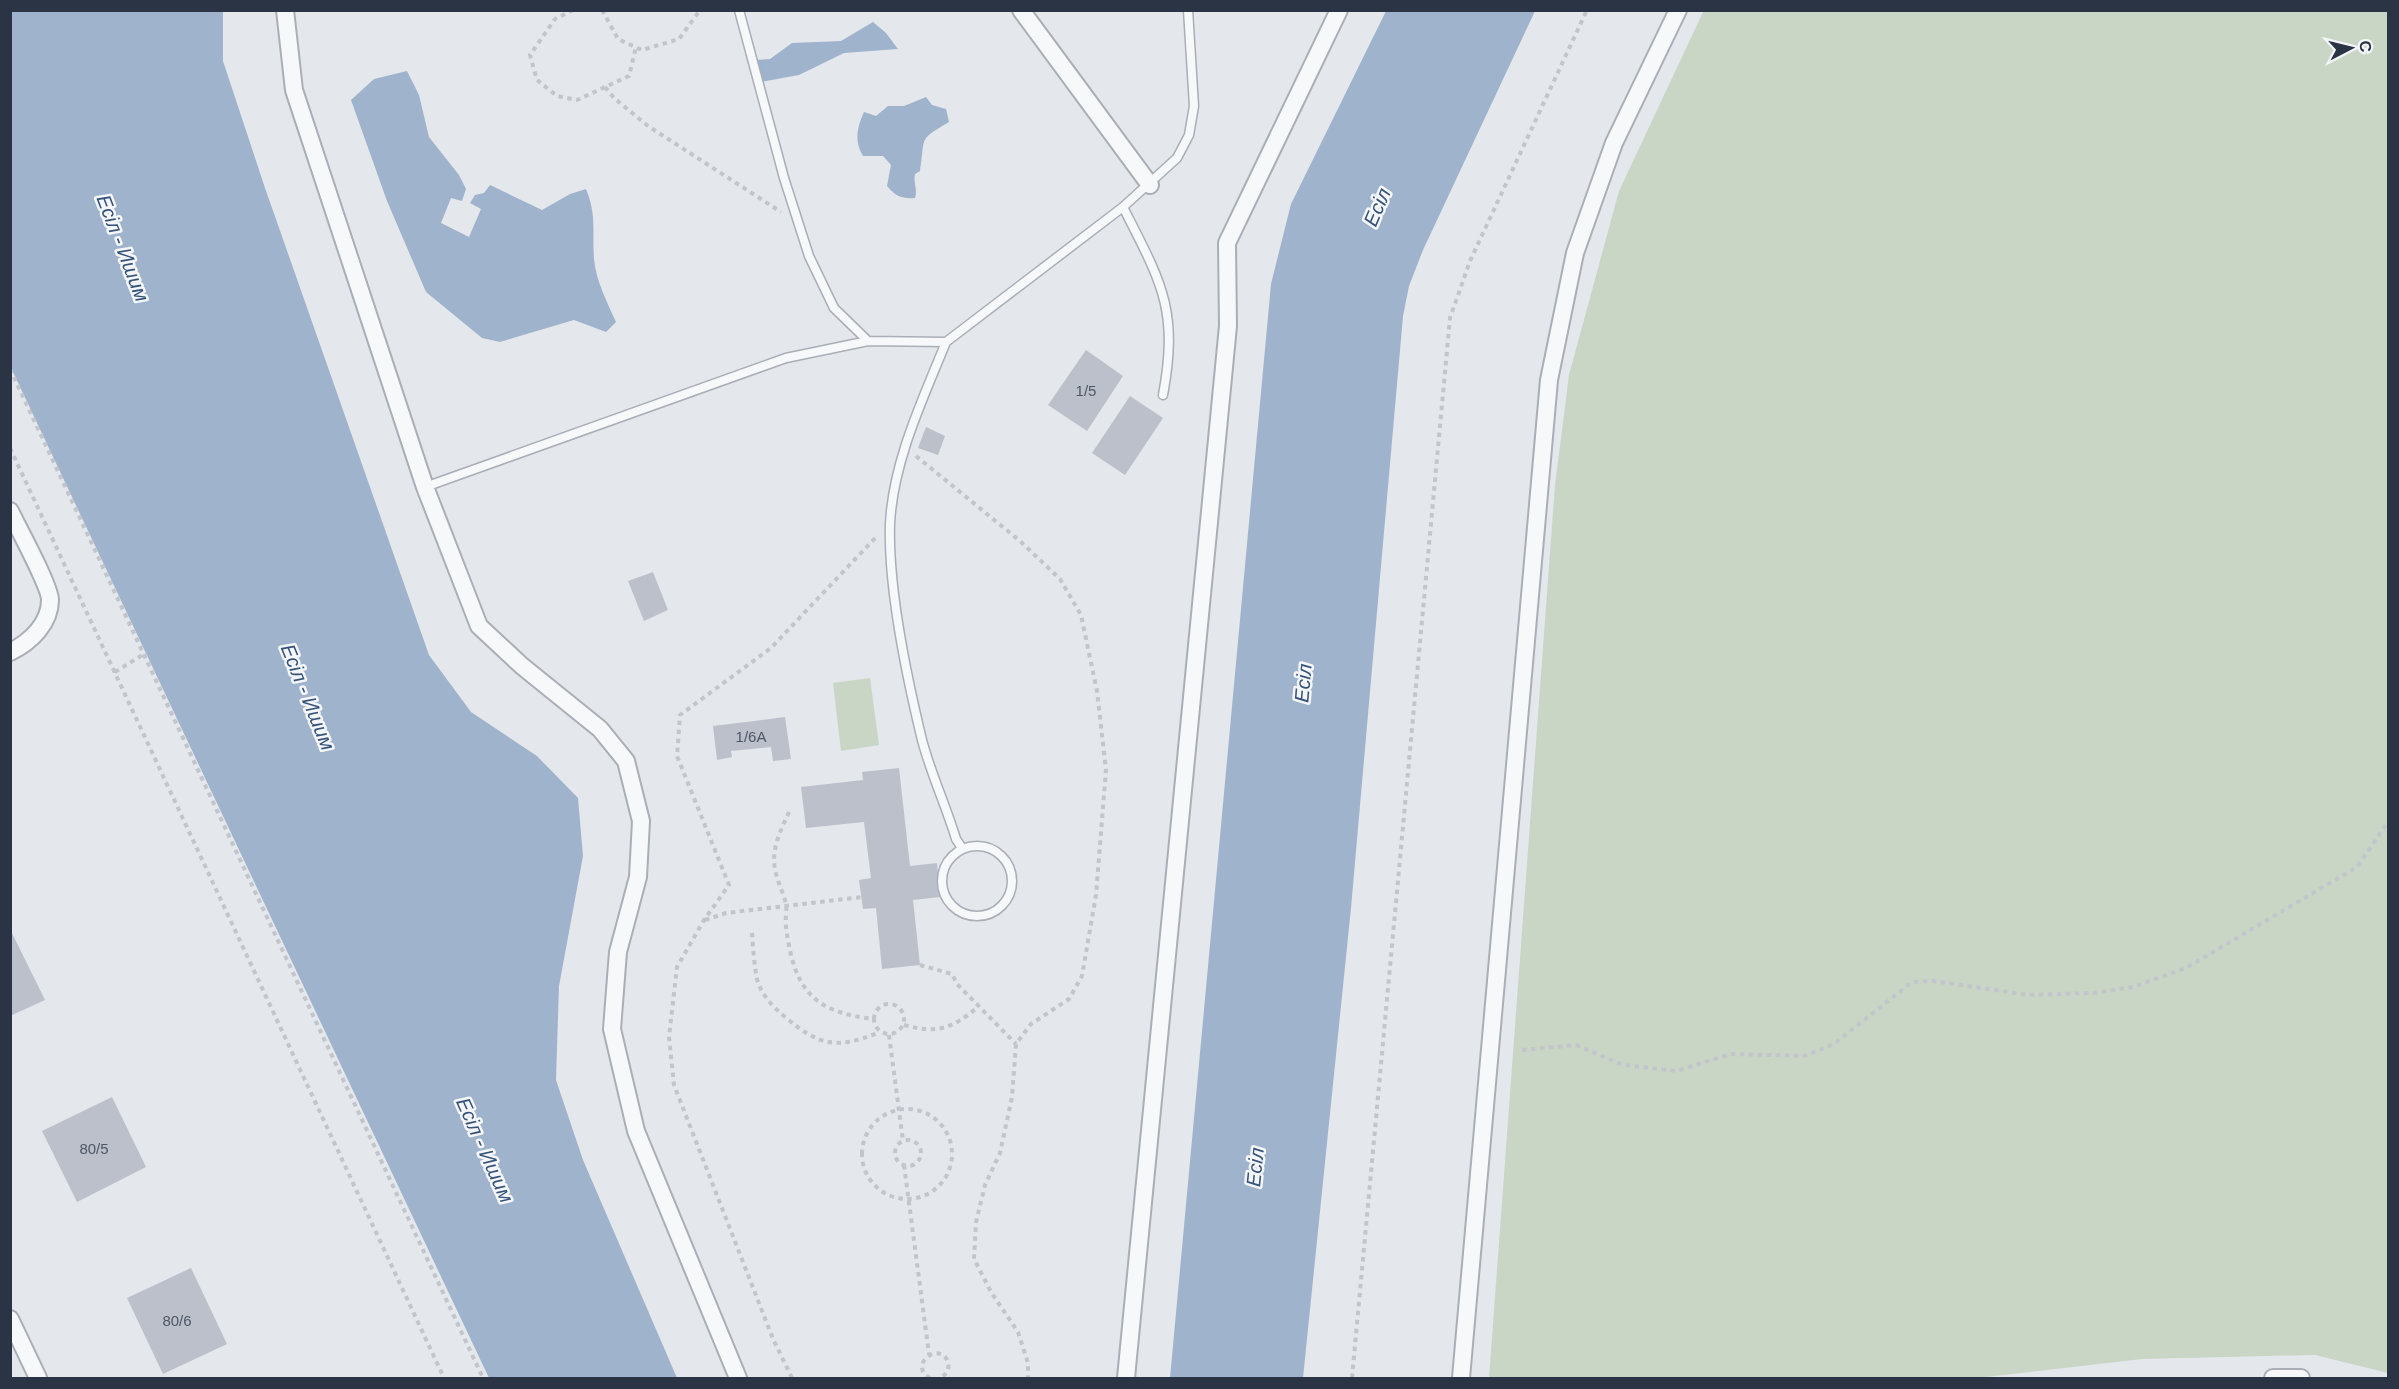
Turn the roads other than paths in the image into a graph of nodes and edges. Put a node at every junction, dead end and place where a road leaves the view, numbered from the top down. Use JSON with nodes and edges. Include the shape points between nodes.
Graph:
{"nodes":[{"id":1,"x":285,"y":10,"type":"edge"},
{"id":2,"x":739,"y":10,"type":"edge"},
{"id":3,"x":1021,"y":10,"type":"edge"},
{"id":4,"x":1188,"y":10,"type":"edge"},
{"id":5,"x":1340,"y":10,"type":"edge"},
{"id":6,"x":1678,"y":10,"type":"edge"},
{"id":7,"x":1150,"y":185,"type":"junction"},
{"id":8,"x":1123,"y":207,"type":"junction"},
{"id":9,"x":868,"y":341,"type":"junction"},
{"id":10,"x":946,"y":342,"type":"junction"},
{"id":11,"x":1163,"y":395,"type":"dead end"},
{"id":12,"x":425,"y":487,"type":"junction"},
{"id":13,"x":10,"y":511,"type":"edge"},
{"id":14,"x":17,"y":649,"type":"edge"},
{"id":15,"x":962,"y":848,"type":"junction"},
{"id":16,"x":10,"y":1318,"type":"edge"},
{"id":17,"x":38,"y":1378,"type":"edge"},
{"id":18,"x":738,"y":1378,"type":"edge"},
{"id":19,"x":1126,"y":1378,"type":"edge"},
{"id":20,"x":1461,"y":1378,"type":"edge"},
{"id":21,"x":2273,"y":1378,"type":"edge"},
{"id":22,"x":2301,"y":1378,"type":"edge"}],
"edges":[{"from":1,"to":12,"type":"street","via":[[294,90]]},
{"from":2,"to":9,"type":"lane","via":[[808,256],[834,308]]},
{"from":3,"to":7,"type":"street"},
{"from":4,"to":7,"type":"lane","via":[[1194,106],[1189,135],[1177,159]]},
{"from":5,"to":19,"type":"street","via":[[1227,243],[1228,326]]},
{"from":6,"to":20,"type":"street","via":[[1614,143],[1575,253],[1549,380]]},
{"from":7,"to":8,"type":"lane"},
{"from":8,"to":10,"type":"lane"},
{"from":8,"to":11,"type":"lane","via":[[1155,269],[1167,303],[1170,359]]},
{"from":9,"to":10,"type":"lane"},
{"from":9,"to":12,"type":"lane","via":[[786,358]]},
{"from":10,"to":15,"type":"lane","via":[[906,448],[890,522],[891,568],[923,742]]},
{"from":12,"to":18,"type":"street","via":[[479,626],[600,729],[626,761],[641,821],[639,877],[618,952],[612,1029],[636,1131]]},
{"from":13,"to":14,"type":"street","via":[[50,598],[46,620]]},
{"from":15,"to":15,"type":"lane","via":[[946,862],[941,881],[946,901],[962,914],[982,917],[1000,909],[1011,892],[1011,872],[1001,854],[982,846]]},
{"from":16,"to":17,"type":"street"},
{"from":21,"to":22,"type":"street"}]}
